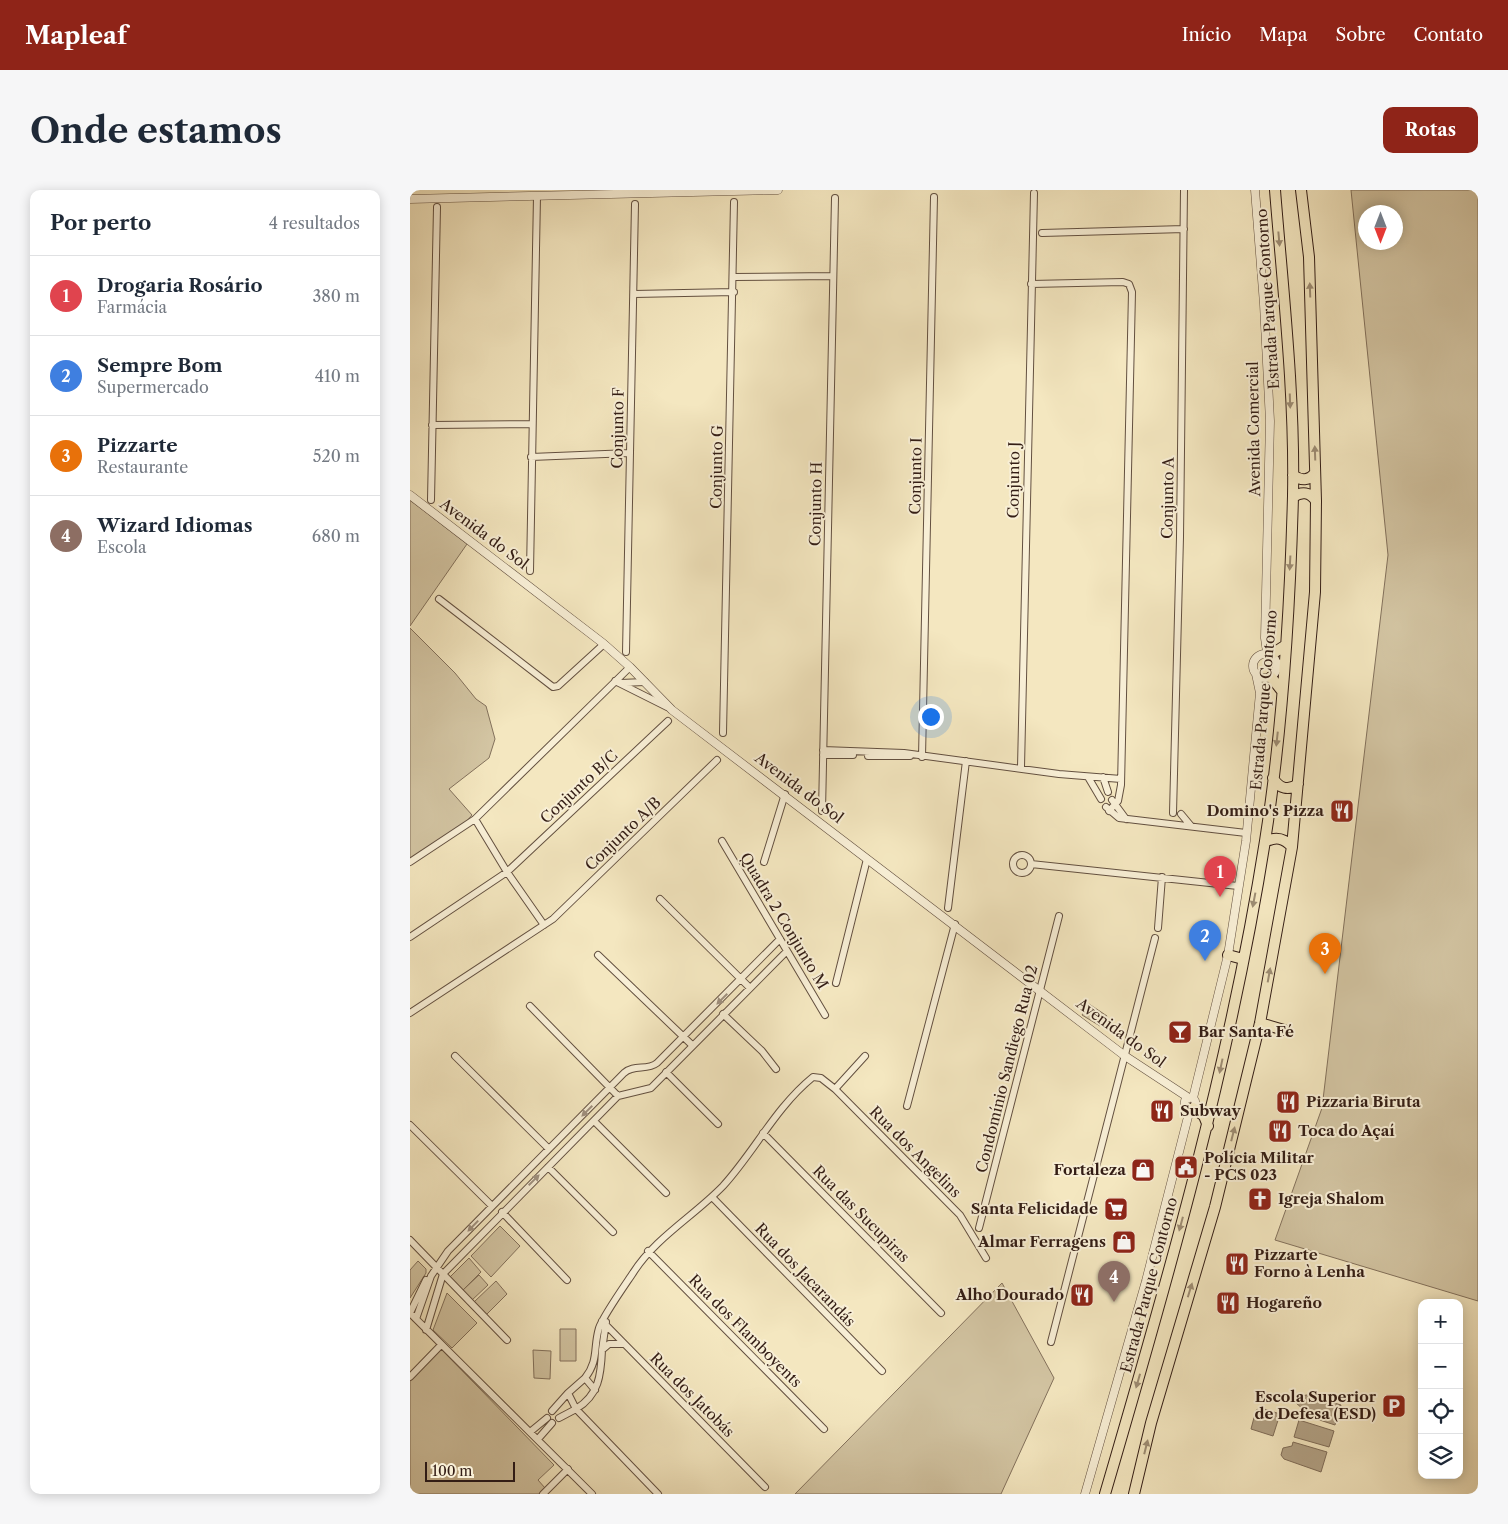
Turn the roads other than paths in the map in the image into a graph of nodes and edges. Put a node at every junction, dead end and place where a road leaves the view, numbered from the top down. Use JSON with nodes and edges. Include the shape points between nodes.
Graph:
{"nodes":[{"id":1,"x":778,"y":190,"type":"edge"},
{"id":2,"x":1184,"y":190,"type":"edge"},
{"id":3,"x":1255,"y":190,"type":"edge"},
{"id":4,"x":1275,"y":190,"type":"edge"},
{"id":5,"x":1301,"y":190,"type":"edge"},
{"id":6,"x":568,"y":193,"type":"edge"},
{"id":7,"x":1034,"y":193,"type":"dead end"},
{"id":8,"x":483,"y":194,"type":"edge"},
{"id":9,"x":537,"y":196,"type":"junction"},
{"id":10,"x":934,"y":197,"type":"dead end"},
{"id":11,"x":834,"y":198,"type":"dead end"},
{"id":12,"x":410,"y":199,"type":"edge"},
{"id":13,"x":734,"y":202,"type":"dead end"},
{"id":14,"x":635,"y":204,"type":"dead end"},
{"id":15,"x":437,"y":207,"type":"dead end"},
{"id":16,"x":1184,"y":229,"type":"junction"},
{"id":17,"x":1042,"y":233,"type":"dead end"},
{"id":18,"x":833,"y":276,"type":"junction"},
{"id":19,"x":734,"y":277,"type":"junction"},
{"id":20,"x":1031,"y":284,"type":"junction"},
{"id":21,"x":734,"y":292,"type":"junction"},
{"id":22,"x":634,"y":294,"type":"junction"},
{"id":23,"x":532,"y":424,"type":"junction"},
{"id":24,"x":432,"y":425,"type":"junction"},
{"id":25,"x":630,"y":453,"type":"junction"},
{"id":26,"x":531,"y":457,"type":"junction"},
{"id":27,"x":1315,"y":472,"type":"junction"},
{"id":28,"x":1293,"y":474,"type":"junction"},
{"id":29,"x":410,"y":495,"type":"edge"},
{"id":30,"x":1293,"y":497,"type":"junction"},
{"id":31,"x":431,"y":500,"type":"dead end"},
{"id":32,"x":1316,"y":502,"type":"junction"},
{"id":33,"x":530,"y":571,"type":"dead end"},
{"id":34,"x":439,"y":599,"type":"dead end"},
{"id":35,"x":604,"y":644,"type":"junction"},
{"id":36,"x":1286,"y":645,"type":"junction"},
{"id":37,"x":626,"y":652,"type":"dead end"},
{"id":38,"x":1266,"y":653,"type":"junction"},
{"id":39,"x":630,"y":667,"type":"junction"},
{"id":40,"x":1256,"y":674,"type":"junction"},
{"id":41,"x":1267,"y":678,"type":"junction"},
{"id":42,"x":617,"y":682,"type":"junction"},
{"id":43,"x":648,"y":684,"type":"junction"},
{"id":44,"x":1282,"y":691,"type":"junction"},
{"id":45,"x":640,"y":693,"type":"junction"},
{"id":46,"x":1260,"y":694,"type":"junction"},
{"id":47,"x":672,"y":710,"type":"junction"},
{"id":48,"x":668,"y":721,"type":"dead end"},
{"id":49,"x":724,"y":733,"type":"dead end"},
{"id":50,"x":823,"y":752,"type":"junction"},
{"id":51,"x":922,"y":757,"type":"junction"},
{"id":52,"x":717,"y":760,"type":"dead end"},
{"id":53,"x":966,"y":761,"type":"junction"},
{"id":54,"x":1021,"y":767,"type":"junction"},
{"id":55,"x":1088,"y":777,"type":"junction"},
{"id":56,"x":1103,"y":777,"type":"junction"},
{"id":57,"x":1273,"y":778,"type":"junction"},
{"id":58,"x":1121,"y":779,"type":"junction"},
{"id":59,"x":1298,"y":784,"type":"junction"},
{"id":60,"x":1108,"y":792,"type":"dead end"},
{"id":61,"x":785,"y":794,"type":"junction"},
{"id":62,"x":1101,"y":799,"type":"dead end"},
{"id":63,"x":1114,"y":803,"type":"junction"},
{"id":64,"x":822,"y":811,"type":"dead end"},
{"id":65,"x":1175,"y":815,"type":"junction"},
{"id":66,"x":475,"y":819,"type":"junction"},
{"id":67,"x":1126,"y":819,"type":"junction"},
{"id":68,"x":1191,"y":826,"type":"junction"},
{"id":69,"x":1246,"y":833,"type":"junction"},
{"id":70,"x":722,"y":840,"type":"dead end"},
{"id":71,"x":1265,"y":842,"type":"junction"},
{"id":72,"x":1292,"y":847,"type":"junction"},
{"id":73,"x":868,"y":859,"type":"junction"},
{"id":74,"x":410,"y":862,"type":"edge"},
{"id":75,"x":764,"y":862,"type":"dead end"},
{"id":76,"x":1031,"y":864,"type":"dead end"},
{"id":77,"x":507,"y":872,"type":"junction"},
{"id":78,"x":1162,"y":877,"type":"junction"},
{"id":79,"x":1238,"y":886,"type":"junction"},
{"id":80,"x":660,"y":899,"type":"dead end"},
{"id":81,"x":948,"y":908,"type":"dead end"},
{"id":82,"x":1059,"y":916,"type":"dead end"},
{"id":83,"x":955,"y":924,"type":"junction"},
{"id":84,"x":544,"y":925,"type":"junction"},
{"id":85,"x":1158,"y":928,"type":"dead end"},
{"id":86,"x":410,"y":937,"type":"edge"},
{"id":87,"x":1155,"y":938,"type":"dead end"},
{"id":88,"x":780,"y":939,"type":"junction"},
{"id":89,"x":787,"y":951,"type":"junction"},
{"id":90,"x":598,"y":955,"type":"dead end"},
{"id":91,"x":1228,"y":955,"type":"junction"},
{"id":92,"x":1243,"y":959,"type":"junction"},
{"id":93,"x":741,"y":979,"type":"junction"},
{"id":94,"x":836,"y":983,"type":"dead end"},
{"id":95,"x":750,"y":988,"type":"junction"},
{"id":96,"x":1041,"y":990,"type":"junction"},
{"id":97,"x":530,"y":1006,"type":"dead end"},
{"id":98,"x":410,"y":1013,"type":"edge"},
{"id":99,"x":723,"y":1014,"type":"junction"},
{"id":100,"x":825,"y":1015,"type":"dead end"},
{"id":101,"x":1260,"y":1024,"type":"junction"},
{"id":102,"x":1284,"y":1030,"type":"dead end"},
{"id":103,"x":684,"y":1036,"type":"junction"},
{"id":104,"x":692,"y":1045,"type":"junction"},
{"id":105,"x":455,"y":1056,"type":"dead end"},
{"id":106,"x":865,"y":1056,"type":"dead end"},
{"id":107,"x":1125,"y":1056,"type":"junction"},
{"id":108,"x":776,"y":1069,"type":"dead end"},
{"id":109,"x":666,"y":1072,"type":"junction"},
{"id":110,"x":609,"y":1088,"type":"junction"},
{"id":111,"x":835,"y":1090,"type":"junction"},
{"id":112,"x":618,"y":1096,"type":"junction"},
{"id":113,"x":1191,"y":1103,"type":"junction"},
{"id":114,"x":1213,"y":1103,"type":"junction"},
{"id":115,"x":907,"y":1106,"type":"dead end"},
{"id":116,"x":594,"y":1121,"type":"junction"},
{"id":117,"x":718,"y":1124,"type":"dead end"},
{"id":118,"x":410,"y":1125,"type":"edge"},
{"id":119,"x":1208,"y":1126,"type":"junction"},
{"id":120,"x":566,"y":1133,"type":"junction"},
{"id":121,"x":763,"y":1134,"type":"junction"},
{"id":122,"x":574,"y":1141,"type":"junction"},
{"id":123,"x":549,"y":1149,"type":"junction"},
{"id":124,"x":548,"y":1167,"type":"junction"},
{"id":125,"x":515,"y":1183,"type":"junction"},
{"id":126,"x":523,"y":1192,"type":"junction"},
{"id":127,"x":666,"y":1193,"type":"dead end"},
{"id":128,"x":712,"y":1198,"type":"junction"},
{"id":129,"x":492,"y":1206,"type":"junction"},
{"id":130,"x":502,"y":1212,"type":"junction"},
{"id":131,"x":979,"y":1228,"type":"dead end"},
{"id":132,"x":613,"y":1232,"type":"dead end"},
{"id":133,"x":410,"y":1240,"type":"edge"},
{"id":134,"x":648,"y":1251,"type":"junction"},
{"id":135,"x":986,"y":1258,"type":"dead end"},
{"id":136,"x":435,"y":1267,"type":"junction"},
{"id":137,"x":443,"y":1274,"type":"junction"},
{"id":138,"x":568,"y":1280,"type":"dead end"},
{"id":139,"x":410,"y":1313,"type":"edge"},
{"id":140,"x":942,"y":1313,"type":"dead end"},
{"id":141,"x":416,"y":1319,"type":"junction"},
{"id":142,"x":604,"y":1323,"type":"junction"},
{"id":143,"x":426,"y":1330,"type":"junction"},
{"id":144,"x":507,"y":1340,"type":"dead end"},
{"id":145,"x":1051,"y":1342,"type":"dead end"},
{"id":146,"x":622,"y":1344,"type":"junction"},
{"id":147,"x":441,"y":1346,"type":"junction"},
{"id":148,"x":602,"y":1350,"type":"junction"},
{"id":149,"x":882,"y":1371,"type":"dead end"},
{"id":150,"x":410,"y":1377,"type":"edge"},
{"id":151,"x":585,"y":1378,"type":"junction"},
{"id":152,"x":595,"y":1390,"type":"junction"},
{"id":153,"x":568,"y":1393,"type":"junction"},
{"id":154,"x":576,"y":1409,"type":"junction"},
{"id":155,"x":552,"y":1411,"type":"dead end"},
{"id":156,"x":559,"y":1418,"type":"dead end"},
{"id":157,"x":824,"y":1429,"type":"dead end"},
{"id":158,"x":530,"y":1432,"type":"junction"},
{"id":159,"x":538,"y":1439,"type":"junction"},
{"id":160,"x":568,"y":1469,"type":"junction"},
{"id":161,"x":765,"y":1487,"type":"dead end"},
{"id":162,"x":543,"y":1494,"type":"edge"},
{"id":163,"x":592,"y":1494,"type":"edge"},
{"id":164,"x":658,"y":1494,"type":"edge"},
{"id":165,"x":1085,"y":1494,"type":"edge"},
{"id":166,"x":1105,"y":1494,"type":"edge"},
{"id":167,"x":1134,"y":1494,"type":"edge"}],
"edges":[{"from":1,"to":6,"type":"street"},
{"from":2,"to":16,"type":"street","name":"Conjunto A"},
{"from":3,"to":38,"type":"street","name":"Avenida Comercial","via":[[1270,421]]},
{"from":4,"to":28,"type":"highway","name":"Estrada Parque Contorno","one_way":true,"via":[[1287,333]]},
{"from":27,"to":5,"type":"highway","one_way":true,"via":[[1309,257]]},
{"from":6,"to":9,"type":"street"},
{"from":7,"to":20,"type":"street","name":"Conjunto J"},
{"from":8,"to":9,"type":"street"},
{"from":8,"to":12,"type":"street"},
{"from":9,"to":23,"type":"street"},
{"from":10,"to":51,"type":"street","name":"Conjunto I"},
{"from":11,"to":18,"type":"street","name":"Conjunto H"},
{"from":13,"to":19,"type":"street","name":"Conjunto G"},
{"from":14,"to":22,"type":"street","name":"Conjunto F"},
{"from":15,"to":24,"type":"street"},
{"from":16,"to":17,"type":"street"},
{"from":16,"to":65,"type":"street","name":"Conjunto A"},
{"from":18,"to":19,"type":"street"},
{"from":18,"to":50,"type":"street","name":"Conjunto H"},
{"from":19,"to":21,"type":"street","name":"Conjunto G"},
{"from":20,"to":54,"type":"street","name":"Conjunto J"},
{"from":20,"to":58,"type":"street","via":[[1122,282],[1129,284],[1132,292]]},
{"from":21,"to":22,"type":"street"},
{"from":21,"to":49,"type":"street","name":"Conjunto G"},
{"from":22,"to":25,"type":"street","name":"Conjunto F"},
{"from":23,"to":24,"type":"street"},
{"from":23,"to":26,"type":"street"},
{"from":24,"to":31,"type":"street"},
{"from":25,"to":26,"type":"street"},
{"from":25,"to":37,"type":"street","name":"Conjunto F"},
{"from":26,"to":33,"type":"street"},
{"from":27,"to":28,"type":"highway","via":[[1303,480]]},
{"from":27,"to":32,"type":"highway"},
{"from":28,"to":30,"type":"highway","name":"Estrada Parque Contorno"},
{"from":29,"to":35,"type":"street","name":"Avenida do Sol"},
{"from":30,"to":32,"type":"highway","via":[[1308,494]]},
{"from":30,"to":36,"type":"highway","name":"Estrada Parque Contorno","one_way":true},
{"from":32,"to":59,"type":"highway","via":[[1315,592]]},
{"from":34,"to":35,"type":"street","via":[[551,686],[556,687]]},
{"from":35,"to":39,"type":"street","name":"Avenida do Sol"},
{"from":36,"to":38,"type":"highway"},
{"from":36,"to":44,"type":"highway","name":"Estrada Parque Contorno"},
{"from":38,"to":40,"type":"street","name":"Avenida Comercial","via":[[1254,662]]},
{"from":38,"to":41,"type":"street","name":"Avenida Comercial","via":[[1275,668]]},
{"from":39,"to":42,"type":"street"},
{"from":39,"to":43,"type":"street","name":"Avenida do Sol"},
{"from":40,"to":41,"type":"street"},
{"from":40,"to":46,"type":"street","name":"Avenida Comercial"},
{"from":41,"to":44,"type":"highway"},
{"from":41,"to":46,"type":"street","name":"Avenida Comercial"},
{"from":42,"to":43,"type":"street"},
{"from":42,"to":45,"type":"street"},
{"from":42,"to":66,"type":"street"},
{"from":43,"to":45,"type":"street","via":[[645,692]]},
{"from":43,"to":47,"type":"street","name":"Avenida do Sol"},
{"from":44,"to":57,"type":"highway","name":"Estrada Parque Contorno","one_way":true},
{"from":45,"to":47,"type":"street"},
{"from":46,"to":69,"type":"street","name":"Avenida Comercial"},
{"from":47,"to":61,"type":"street","name":"Avenida do Sol"},
{"from":48,"to":77,"type":"street","name":"Conjunto B/C"},
{"from":50,"to":51,"type":"street"},
{"from":50,"to":64,"type":"street","name":"Conjunto H"},
{"from":51,"to":53,"type":"street"},
{"from":52,"to":84,"type":"street","name":"Conjunto A/B"},
{"from":53,"to":54,"type":"street"},
{"from":53,"to":81,"type":"street"},
{"from":54,"to":55,"type":"street"},
{"from":55,"to":56,"type":"street"},
{"from":55,"to":62,"type":"street"},
{"from":56,"to":58,"type":"street"},
{"from":56,"to":60,"type":"street"},
{"from":57,"to":59,"type":"highway","via":[[1284,788]]},
{"from":57,"to":71,"type":"highway","name":"Estrada Parque Contorno"},
{"from":58,"to":63,"type":"street"},
{"from":59,"to":72,"type":"highway"},
{"from":61,"to":73,"type":"street","name":"Avenida do Sol"},
{"from":61,"to":75,"type":"street"},
{"from":63,"to":67,"type":"street"},
{"from":63,"to":67,"type":"street","via":[[1107,809]]},
{"from":65,"to":67,"type":"street"},
{"from":65,"to":68,"type":"street"},
{"from":65,"to":68,"type":"street"},
{"from":66,"to":74,"type":"street"},
{"from":66,"to":77,"type":"street"},
{"from":68,"to":69,"type":"street"},
{"from":69,"to":79,"type":"street","name":"Avenida Comercial"},
{"from":70,"to":88,"type":"street","name":"Quadra 2 Conjunto M"},
{"from":71,"to":72,"type":"highway","via":[[1283,839]]},
{"from":71,"to":92,"type":"highway","name":"Estrada Parque Contorno","one_way":true},
{"from":101,"to":72,"type":"highway","one_way":true},
{"from":73,"to":83,"type":"street","name":"Avenida do Sol"},
{"from":73,"to":94,"type":"street"},
{"from":76,"to":78,"type":"street"},
{"from":77,"to":84,"type":"street"},
{"from":77,"to":86,"type":"street","name":"Conjunto B/C"},
{"from":78,"to":79,"type":"street"},
{"from":78,"to":85,"type":"street"},
{"from":79,"to":91,"type":"street","name":"Avenida Comercial"},
{"from":80,"to":93,"type":"street"},
{"from":82,"to":96,"type":"street","name":"Condomínio Sandiego Rua 02"},
{"from":83,"to":96,"type":"street","name":"Avenida do Sol"},
{"from":83,"to":115,"type":"street"},
{"from":84,"to":98,"type":"street","name":"Conjunto A/B"},
{"from":87,"to":107,"type":"street"},
{"from":88,"to":89,"type":"street","name":"Quadra 2 Conjunto M"},
{"from":88,"to":93,"type":"street"},
{"from":89,"to":95,"type":"street"},
{"from":89,"to":100,"type":"street","name":"Quadra 2 Conjunto M"},
{"from":90,"to":103,"type":"street"},
{"from":91,"to":92,"type":"highway"},
{"from":91,"to":113,"type":"street","name":"Avenida Comercial"},
{"from":92,"to":114,"type":"highway","name":"Estrada Parque Contorno","one_way":true},
{"from":93,"to":95,"type":"street"},
{"from":93,"to":103,"type":"street","one_way":true},
{"from":95,"to":99,"type":"street"},
{"from":96,"to":107,"type":"street","name":"Avenida do Sol"},
{"from":96,"to":131,"type":"street","name":"Condomínio Sandiego Rua 02"},
{"from":97,"to":110,"type":"street"},
{"from":99,"to":104,"type":"street"},
{"from":99,"to":108,"type":"street"},
{"from":101,"to":102,"type":"highway"},
{"from":167,"to":101,"type":"highway","one_way":true,"via":[[1151,1423],[1215,1207]]},
{"from":103,"to":104,"type":"street"},
{"from":103,"to":110,"type":"street","via":[[654,1066],[628,1070]]},
{"from":104,"to":109,"type":"street"},
{"from":105,"to":123,"type":"street"},
{"from":106,"to":111,"type":"street"},
{"from":107,"to":113,"type":"street","name":"Avenida do Sol","via":[[1180,1092]]},
{"from":107,"to":145,"type":"street"},
{"from":109,"to":112,"type":"street","via":[[651,1088]]},
{"from":109,"to":117,"type":"street"},
{"from":110,"to":112,"type":"street"},
{"from":110,"to":120,"type":"street","one_way":true},
{"from":111,"to":121,"type":"street","name":"Rua dos Angelins","via":[[821,1078],[813,1078],[777,1113]]},
{"from":111,"to":135,"type":"street","name":"Rua dos Angelins","via":[[960,1215]]},
{"from":112,"to":116,"type":"street"},
{"from":113,"to":114,"type":"highway","via":[[1204,1106]]},
{"from":113,"to":119,"type":"highway","via":[[1204,1116]]},
{"from":113,"to":165,"type":"street","name":"Avenida Comercial","via":[[1144,1290]]},
{"from":114,"to":119,"type":"highway","name":"Estrada Parque Contorno"},
{"from":116,"to":122,"type":"street"},
{"from":116,"to":127,"type":"street"},
{"from":118,"to":129,"type":"street"},
{"from":119,"to":166,"type":"highway","name":"Estrada Parque Contorno","one_way":true},
{"from":120,"to":122,"type":"street"},
{"from":120,"to":123,"type":"street"},
{"from":121,"to":128,"type":"street"},
{"from":121,"to":140,"type":"street","name":"Rua das Sucupiras"},
{"from":122,"to":124,"type":"street"},
{"from":123,"to":125,"type":"street"},
{"from":126,"to":124,"type":"street","one_way":true},
{"from":124,"to":132,"type":"street"},
{"from":125,"to":126,"type":"street"},
{"from":125,"to":129,"type":"street"},
{"from":126,"to":130,"type":"street"},
{"from":128,"to":134,"type":"street"},
{"from":128,"to":149,"type":"street","name":"Rua dos Jacarandás"},
{"from":129,"to":136,"type":"street","one_way":true},
{"from":130,"to":137,"type":"street"},
{"from":130,"to":138,"type":"street"},
{"from":133,"to":136,"type":"street"},
{"from":134,"to":142,"type":"street"},
{"from":134,"to":157,"type":"street","name":"Rua dos Flamboyents"},
{"from":136,"to":137,"type":"street"},
{"from":136,"to":139,"type":"street"},
{"from":136,"to":141,"type":"street"},
{"from":137,"to":143,"type":"street"},
{"from":137,"to":144,"type":"street"},
{"from":139,"to":141,"type":"street"},
{"from":141,"to":143,"type":"street"},
{"from":142,"to":146,"type":"street","name":"Rua dos Jatobás"},
{"from":142,"to":148,"type":"street"},
{"from":142,"to":151,"type":"street","via":[[595,1360]]},
{"from":143,"to":147,"type":"street"},
{"from":146,"to":148,"type":"street","via":[[609,1344]]},
{"from":146,"to":161,"type":"street","name":"Rua dos Jatobás"},
{"from":147,"to":150,"type":"street"},
{"from":147,"to":158,"type":"street"},
{"from":148,"to":152,"type":"street","via":[[600,1376]]},
{"from":151,"to":152,"type":"street"},
{"from":151,"to":153,"type":"street"},
{"from":152,"to":154,"type":"street","via":[[586,1403]]},
{"from":153,"to":154,"type":"street"},
{"from":153,"to":155,"type":"street"},
{"from":154,"to":156,"type":"street"},
{"from":154,"to":164,"type":"street"},
{"from":158,"to":159,"type":"street"},
{"from":158,"to":159,"type":"street","via":[[546,1419],[551,1424]]},
{"from":159,"to":160,"type":"street"},
{"from":160,"to":162,"type":"street"},
{"from":160,"to":163,"type":"street"}]}
